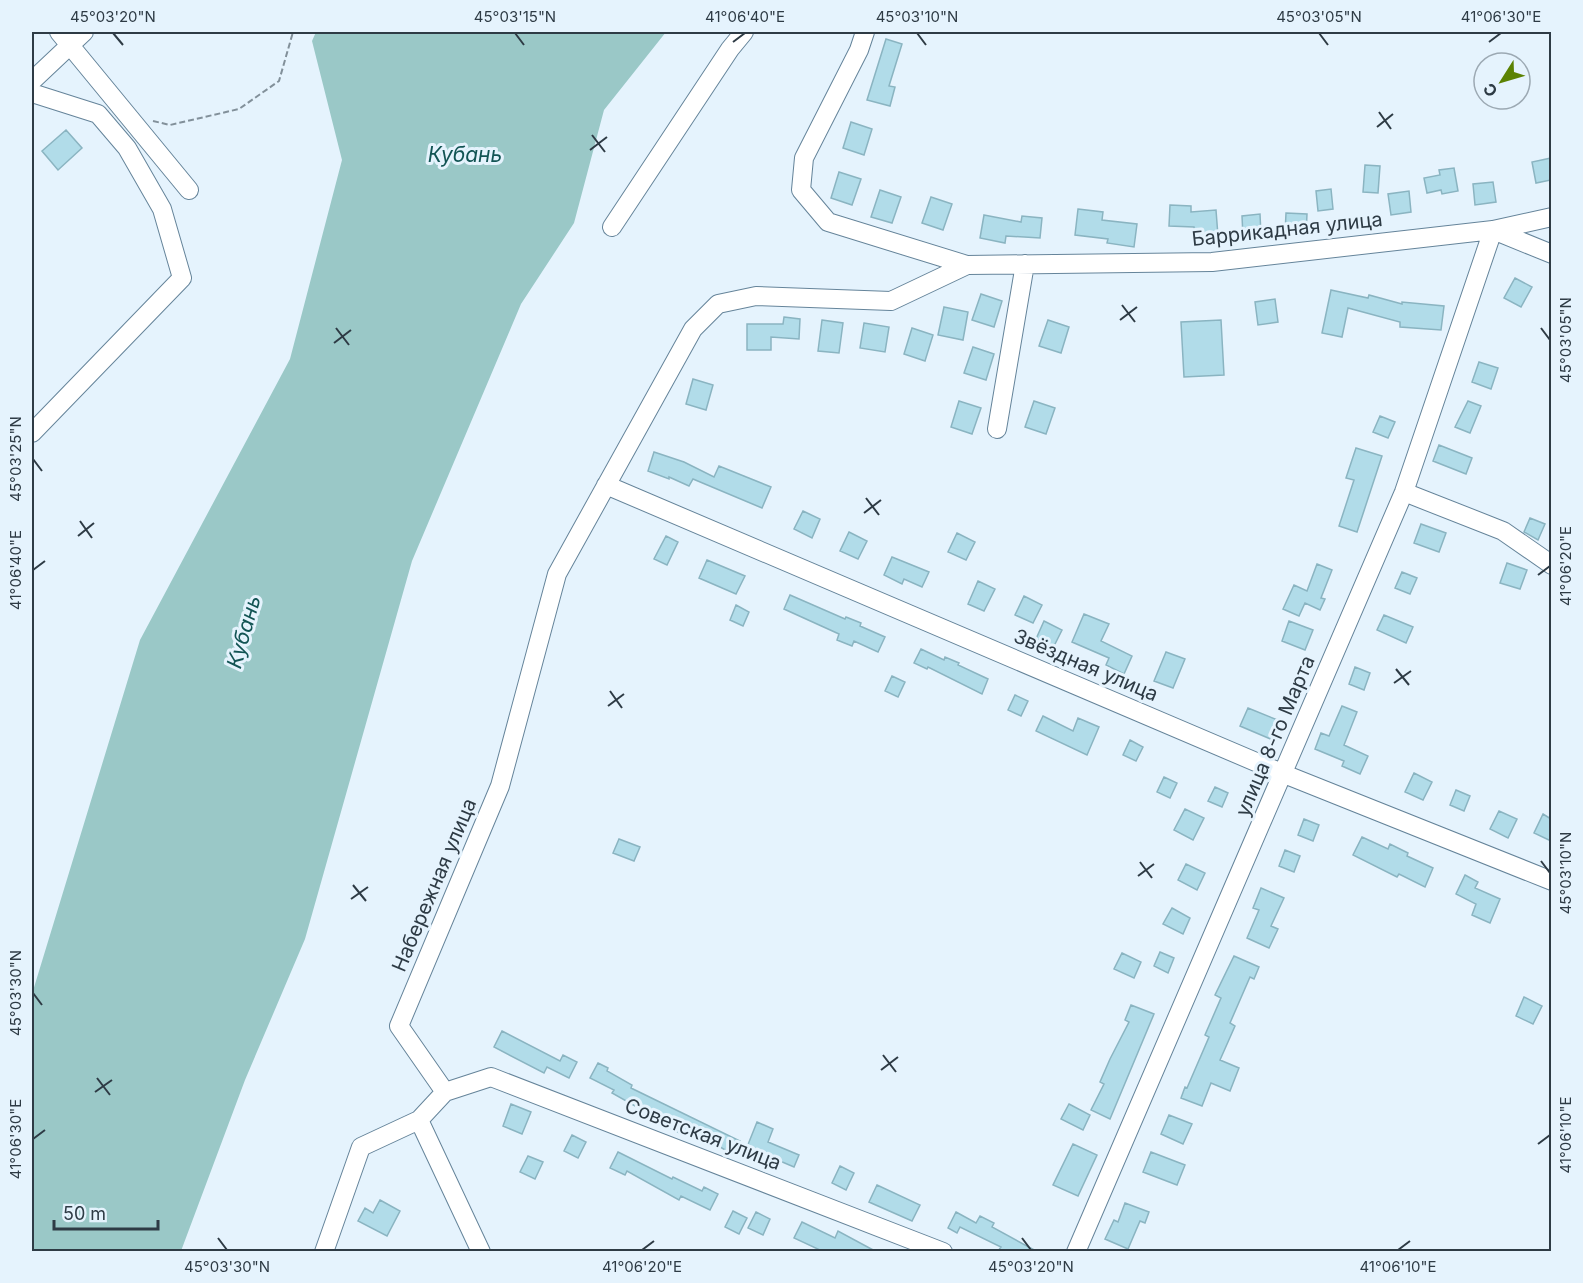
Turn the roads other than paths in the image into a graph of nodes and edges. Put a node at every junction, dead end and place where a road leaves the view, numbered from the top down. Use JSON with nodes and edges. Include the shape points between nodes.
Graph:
{"nodes":[{"id":1,"x":84,"y":32,"type":"edge"},
{"id":2,"x":744,"y":32,"type":"edge"},
{"id":3,"x":865,"y":32,"type":"edge"},
{"id":4,"x":64,"y":39,"type":"edge"},
{"id":5,"x":32,"y":81,"type":"edge"},
{"id":6,"x":32,"y":93,"type":"edge"},
{"id":7,"x":189,"y":190,"type":"dead end"},
{"id":8,"x":1551,"y":217,"type":"edge"},
{"id":9,"x":612,"y":227,"type":"dead end"},
{"id":10,"x":1493,"y":230,"type":"junction"},
{"id":11,"x":1551,"y":254,"type":"edge"},
{"id":12,"x":967,"y":264,"type":"junction"},
{"id":13,"x":1026,"y":264,"type":"junction"},
{"id":14,"x":997,"y":429,"type":"dead end"},
{"id":15,"x":32,"y":433,"type":"edge"},
{"id":16,"x":606,"y":484,"type":"junction"},
{"id":17,"x":1404,"y":492,"type":"junction"},
{"id":18,"x":1551,"y":565,"type":"edge"},
{"id":19,"x":1284,"y":774,"type":"junction"},
{"id":20,"x":1551,"y":881,"type":"edge"},
{"id":21,"x":445,"y":1092,"type":"junction"},
{"id":22,"x":419,"y":1120,"type":"junction"},
{"id":23,"x":324,"y":1251,"type":"edge"},
{"id":24,"x":482,"y":1251,"type":"edge"},
{"id":25,"x":943,"y":1251,"type":"edge"},
{"id":26,"x":1076,"y":1251,"type":"edge"}],
"edges":[{"from":1,"to":4,"type":"street"},
{"from":2,"to":9,"type":"street"},
{"from":3,"to":12,"type":"street","name":"Баррикадная улица","via":[[804,158],[801,190],[828,222]]},
{"from":4,"to":5,"type":"street"},
{"from":4,"to":7,"type":"street"},
{"from":6,"to":15,"type":"street","via":[[98,114],[127,148],[162,209],[182,278]]},
{"from":8,"to":10,"type":"street","name":"Баррикадная улица"},
{"from":10,"to":11,"type":"street"},
{"from":10,"to":13,"type":"street","name":"Баррикадная улица","via":[[1212,262]]},
{"from":10,"to":17,"type":"street","name":"улица 8-го Марта"},
{"from":12,"to":13,"type":"street","name":"Баррикадная улица"},
{"from":12,"to":16,"type":"street","name":"Баррикадная улица","via":[[891,301],[756,296],[718,304],[693,329]]},
{"from":13,"to":14,"type":"street"},
{"from":16,"to":19,"type":"street","name":"Звёздная улица"},
{"from":16,"to":21,"type":"street","name":"Набережная улица","via":[[557,574],[500,786],[399,1026]]},
{"from":17,"to":18,"type":"street","via":[[1503,531]]},
{"from":17,"to":19,"type":"street","name":"улица 8-го Марта"},
{"from":19,"to":20,"type":"street","name":"Звёздная улица"},
{"from":19,"to":26,"type":"street","name":"улица 8-го Марта"},
{"from":21,"to":22,"type":"street"},
{"from":21,"to":25,"type":"street","name":"Советская улица","via":[[491,1077]]},
{"from":22,"to":23,"type":"street","via":[[361,1147]]},
{"from":22,"to":24,"type":"street"}]}
